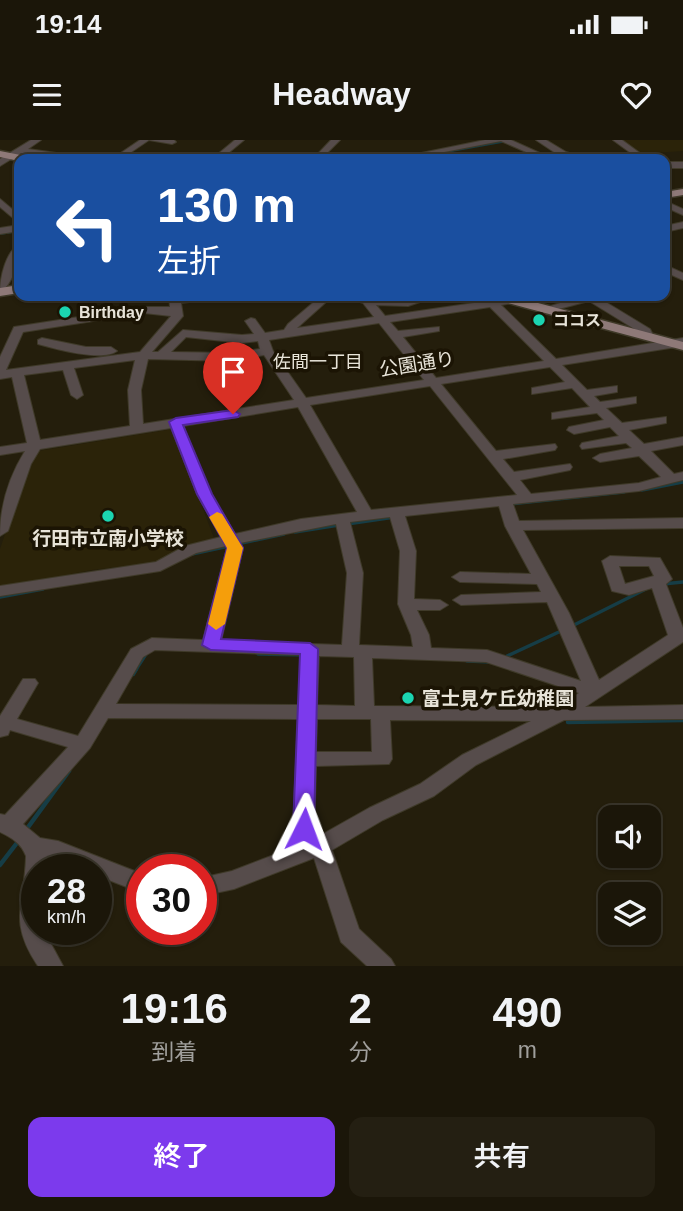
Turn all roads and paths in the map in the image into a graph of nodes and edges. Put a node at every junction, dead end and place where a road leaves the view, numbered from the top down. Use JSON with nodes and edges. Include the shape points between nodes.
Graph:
{"nodes":[{"id":1,"x":37,"y":140,"type":"edge"},
{"id":2,"x":43,"y":140,"type":"edge"},
{"id":3,"x":145,"y":140,"type":"edge"},
{"id":4,"x":153,"y":140,"type":"edge"},
{"id":5,"x":240,"y":140,"type":"edge"},
{"id":6,"x":336,"y":140,"type":"edge"},
{"id":7,"x":430,"y":140,"type":"edge"},
{"id":8,"x":498,"y":140,"type":"edge"},
{"id":9,"x":504,"y":140,"type":"edge"},
{"id":10,"x":540,"y":140,"type":"edge"},
{"id":11,"x":617,"y":140,"type":"edge"},
{"id":12,"x":172,"y":142,"type":"dead end"},
{"id":13,"x":432,"y":152,"type":"junction"},
{"id":14,"x":15,"y":154,"type":"edge"},
{"id":15,"x":124,"y":154,"type":"edge"},
{"id":16,"x":222,"y":154,"type":"edge"},
{"id":17,"x":322,"y":154,"type":"edge"},
{"id":18,"x":418,"y":154,"type":"edge"},
{"id":19,"x":422,"y":154,"type":"edge"},
{"id":20,"x":436,"y":154,"type":"edge"},
{"id":21,"x":537,"y":154,"type":"edge"},
{"id":22,"x":563,"y":154,"type":"edge"},
{"id":23,"x":637,"y":154,"type":"edge"},
{"id":24,"x":0,"y":202,"type":"edge"},
{"id":25,"x":5,"y":209,"type":"edge"},
{"id":26,"x":14,"y":259,"type":"edge"},
{"id":27,"x":0,"y":291,"type":"edge"},
{"id":28,"x":321,"y":301,"type":"edge"},
{"id":29,"x":367,"y":301,"type":"joint"},
{"id":30,"x":415,"y":301,"type":"edge"},
{"id":31,"x":490,"y":301,"type":"edge"},
{"id":32,"x":497,"y":301,"type":"edge"},
{"id":33,"x":519,"y":301,"type":"edge"},
{"id":34,"x":575,"y":301,"type":"edge"},
{"id":35,"x":600,"y":301,"type":"edge"},
{"id":36,"x":175,"y":302,"type":"edge"},
{"id":37,"x":547,"y":309,"type":"junction"},
{"id":38,"x":382,"y":320,"type":"junction"},
{"id":39,"x":251,"y":321,"type":"dead end"},
{"id":40,"x":48,"y":325,"type":"junction"},
{"id":41,"x":435,"y":329,"type":"dead end"},
{"id":42,"x":288,"y":334,"type":"junction"},
{"id":43,"x":394,"y":335,"type":"junction"},
{"id":44,"x":648,"y":337,"type":"junction"},
{"id":45,"x":264,"y":344,"type":"junction"},
{"id":46,"x":677,"y":344,"type":"edge"},
{"id":47,"x":163,"y":353,"type":"junction"},
{"id":48,"x":144,"y":355,"type":"junction"},
{"id":49,"x":129,"y":357,"type":"junction"},
{"id":50,"x":683,"y":357,"type":"edge"},
{"id":51,"x":32,"y":359,"type":"junction"},
{"id":52,"x":553,"y":362,"type":"junction"},
{"id":53,"x":67,"y":365,"type":"junction"},
{"id":54,"x":0,"y":373,"type":"edge"},
{"id":55,"x":432,"y":382,"type":"junction"},
{"id":56,"x":613,"y":389,"type":"dead end"},
{"id":57,"x":582,"y":391,"type":"junction"},
{"id":58,"x":77,"y":395,"type":"dead end"},
{"id":59,"x":540,"y":396,"type":"dead end"},
{"id":60,"x":631,"y":400,"type":"dead end"},
{"id":61,"x":302,"y":402,"type":"junction"},
{"id":62,"x":599,"y":407,"type":"junction"},
{"id":63,"x":557,"y":416,"type":"dead end"},
{"id":64,"x":661,"y":420,"type":"dead end"},
{"id":65,"x":176,"y":422,"type":"junction"},
{"id":66,"x":616,"y":425,"type":"junction"},
{"id":67,"x":137,"y":428,"type":"junction"},
{"id":68,"x":574,"y":430,"type":"dead end"},
{"id":69,"x":630,"y":438,"type":"junction"},
{"id":70,"x":683,"y":441,"type":"edge"},
{"id":71,"x":35,"y":446,"type":"junction"},
{"id":72,"x":587,"y":446,"type":"dead end"},
{"id":73,"x":550,"y":447,"type":"dead end"},
{"id":74,"x":641,"y":450,"type":"junction"},
{"id":75,"x":0,"y":451,"type":"edge"},
{"id":76,"x":493,"y":456,"type":"junction"},
{"id":77,"x":600,"y":458,"type":"dead end"},
{"id":78,"x":565,"y":467,"type":"dead end"},
{"id":79,"x":510,"y":477,"type":"junction"},
{"id":80,"x":677,"y":477,"type":"edge"},
{"id":81,"x":528,"y":499,"type":"junction"},
{"id":82,"x":506,"y":502,"type":"junction"},
{"id":83,"x":396,"y":512,"type":"junction"},
{"id":84,"x":366,"y":515,"type":"junction"},
{"id":85,"x":342,"y":518,"type":"junction"},
{"id":86,"x":683,"y":523,"type":"edge"},
{"id":87,"x":513,"y":526,"type":"junction"},
{"id":88,"x":0,"y":531,"type":"edge"},
{"id":89,"x":230,"y":542,"type":"junction"},
{"id":90,"x":460,"y":577,"type":"dead end"},
{"id":91,"x":541,"y":579,"type":"junction"},
{"id":92,"x":659,"y":585,"type":"dead end"},
{"id":93,"x":0,"y":592,"type":"edge"},
{"id":94,"x":552,"y":597,"type":"junction"},
{"id":95,"x":461,"y":600,"type":"dead end"},
{"id":96,"x":406,"y":604,"type":"junction"},
{"id":97,"x":440,"y":605,"type":"dead end"},
{"id":98,"x":680,"y":636,"type":"edge"},
{"id":99,"x":211,"y":645,"type":"junction"},
{"id":100,"x":310,"y":653,"type":"junction"},
{"id":101,"x":360,"y":654,"type":"junction"},
{"id":102,"x":424,"y":654,"type":"junction"},
{"id":103,"x":29,"y":684,"type":"dead end"},
{"id":104,"x":595,"y":692,"type":"junction"},
{"id":105,"x":108,"y":711,"type":"junction"},
{"id":106,"x":372,"y":712,"type":"junction"},
{"id":107,"x":683,"y":712,"type":"edge"},
{"id":108,"x":309,"y":713,"type":"junction"},
{"id":109,"x":559,"y":715,"type":"junction"},
{"id":110,"x":2,"y":727,"type":"edge"},
{"id":111,"x":82,"y":744,"type":"junction"},
{"id":112,"x":307,"y":759,"type":"junction"},
{"id":113,"x":19,"y":833,"type":"edge"},
{"id":114,"x":311,"y":849,"type":"junction"},
{"id":115,"x":126,"y":878,"type":"edge"},
{"id":116,"x":217,"y":884,"type":"edge"},
{"id":117,"x":51,"y":966,"type":"edge"},
{"id":118,"x":383,"y":966,"type":"edge"}],
"edges":[{"from":1,"to":14,"type":"street"},
{"from":2,"to":14,"type":"street"},
{"from":3,"to":15,"type":"street"},
{"from":4,"to":12,"type":"street"},
{"from":5,"to":16,"type":"street"},
{"from":6,"to":17,"type":"street"},
{"from":7,"to":18,"type":"street"},
{"from":8,"to":13,"type":"street"},
{"from":9,"to":21,"type":"street"},
{"from":10,"to":22,"type":"street"},
{"from":11,"to":23,"type":"street"},
{"from":13,"to":19,"type":"street"},
{"from":13,"to":20,"type":"street"},
{"from":24,"to":25,"type":"street"},
{"from":26,"to":27,"type":"street"},
{"from":28,"to":42,"type":"street"},
{"from":29,"to":30,"type":"street"},
{"from":29,"to":38,"type":"street"},
{"from":31,"to":38,"type":"street"},
{"from":32,"to":52,"type":"street"},
{"from":33,"to":37,"type":"main road"},
{"from":34,"to":37,"type":"street"},
{"from":35,"to":44,"type":"street","via":[[646,331]]},
{"from":36,"to":40,"type":"street"},
{"from":36,"to":48,"type":"street","via":[[177,316]]},
{"from":37,"to":44,"type":"main road"},
{"from":38,"to":42,"type":"street"},
{"from":38,"to":43,"type":"street"},
{"from":39,"to":45,"type":"street"},
{"from":40,"to":51,"type":"street"},
{"from":40,"to":54,"type":"street","via":[[18,329]]},
{"from":41,"to":43,"type":"street"},
{"from":42,"to":45,"type":"street"},
{"from":43,"to":55,"type":"street"},
{"from":44,"to":46,"type":"main road"},
{"from":45,"to":47,"type":"street","via":[[232,357]]},
{"from":45,"to":47,"type":"street","via":[[183,333]]},
{"from":45,"to":61,"type":"street"},
{"from":46,"to":50,"type":"street"},
{"from":46,"to":52,"type":"street","name":"公園通り"},
{"from":47,"to":48,"type":"street"},
{"from":48,"to":49,"type":"street"},
{"from":48,"to":67,"type":"street","via":[[137,378]]},
{"from":49,"to":51,"type":"street","via":[[123,351],[86,351]]},
{"from":49,"to":53,"type":"street"},
{"from":51,"to":53,"type":"street"},
{"from":51,"to":54,"type":"street"},
{"from":51,"to":71,"type":"street"},
{"from":52,"to":55,"type":"street","name":"公園通り"},
{"from":52,"to":57,"type":"street"},
{"from":53,"to":58,"type":"street"},
{"from":55,"to":61,"type":"street","name":"公園通り"},
{"from":55,"to":76,"type":"street"},
{"from":56,"to":57,"type":"street"},
{"from":57,"to":59,"type":"street"},
{"from":57,"to":62,"type":"street"},
{"from":60,"to":62,"type":"street"},
{"from":61,"to":65,"type":"street","name":"公園通り"},
{"from":61,"to":84,"type":"street"},
{"from":62,"to":63,"type":"street"},
{"from":62,"to":66,"type":"street"},
{"from":64,"to":66,"type":"street"},
{"from":65,"to":67,"type":"street","name":"公園通り"},
{"from":65,"to":89,"type":"street","via":[[204,494]]},
{"from":66,"to":68,"type":"street"},
{"from":66,"to":69,"type":"street"},
{"from":67,"to":71,"type":"street","name":"公園通り"},
{"from":69,"to":72,"type":"street"},
{"from":69,"to":74,"type":"street"},
{"from":70,"to":74,"type":"street"},
{"from":71,"to":75,"type":"street","name":"公園通り"},
{"from":71,"to":88,"type":"street"},
{"from":73,"to":76,"type":"street"},
{"from":74,"to":77,"type":"street"},
{"from":74,"to":80,"type":"street"},
{"from":76,"to":79,"type":"street"},
{"from":78,"to":79,"type":"street"},
{"from":79,"to":81,"type":"street"},
{"from":80,"to":81,"type":"street","via":[[639,487]]},
{"from":81,"to":82,"type":"street"},
{"from":82,"to":83,"type":"street"},
{"from":82,"to":87,"type":"street"},
{"from":83,"to":84,"type":"street"},
{"from":83,"to":96,"type":"street","via":[[408,551]]},
{"from":84,"to":85,"type":"street"},
{"from":85,"to":89,"type":"street"},
{"from":85,"to":101,"type":"street","via":[[355,573]]},
{"from":86,"to":87,"type":"street"},
{"from":87,"to":91,"type":"street"},
{"from":89,"to":93,"type":"street","via":[[191,548],[160,566]]},
{"from":89,"to":99,"type":"street","via":[[235,548]]},
{"from":90,"to":91,"type":"street"},
{"from":91,"to":94,"type":"street"},
{"from":92,"to":98,"type":"street"},
{"from":94,"to":95,"type":"street"},
{"from":94,"to":104,"type":"street"},
{"from":96,"to":97,"type":"street"},
{"from":96,"to":102,"type":"street"},
{"from":98,"to":104,"type":"street"},
{"from":99,"to":100,"type":"street"},
{"from":99,"to":105,"type":"street","via":[[152,644],[137,653]]},
{"from":100,"to":101,"type":"street"},
{"from":100,"to":108,"type":"street"},
{"from":101,"to":102,"type":"street"},
{"from":101,"to":106,"type":"street"},
{"from":102,"to":104,"type":"street","via":[[497,660]]},
{"from":103,"to":110,"type":"street"},
{"from":104,"to":109,"type":"street"},
{"from":105,"to":108,"type":"street"},
{"from":105,"to":111,"type":"street"},
{"from":106,"to":108,"type":"street"},
{"from":106,"to":109,"type":"street"},
{"from":106,"to":112,"type":"street","via":[[382,759]]},
{"from":107,"to":109,"type":"street"},
{"from":108,"to":112,"type":"street"},
{"from":109,"to":114,"type":"street"},
{"from":110,"to":111,"type":"street"},
{"from":111,"to":113,"type":"street"},
{"from":112,"to":114,"type":"street"},
{"from":113,"to":115,"type":"street"},
{"from":113,"to":117,"type":"street","via":[[38,863],[32,932]]},
{"from":114,"to":116,"type":"street"},
{"from":114,"to":118,"type":"street","via":[[331,875],[349,935]]}]}
